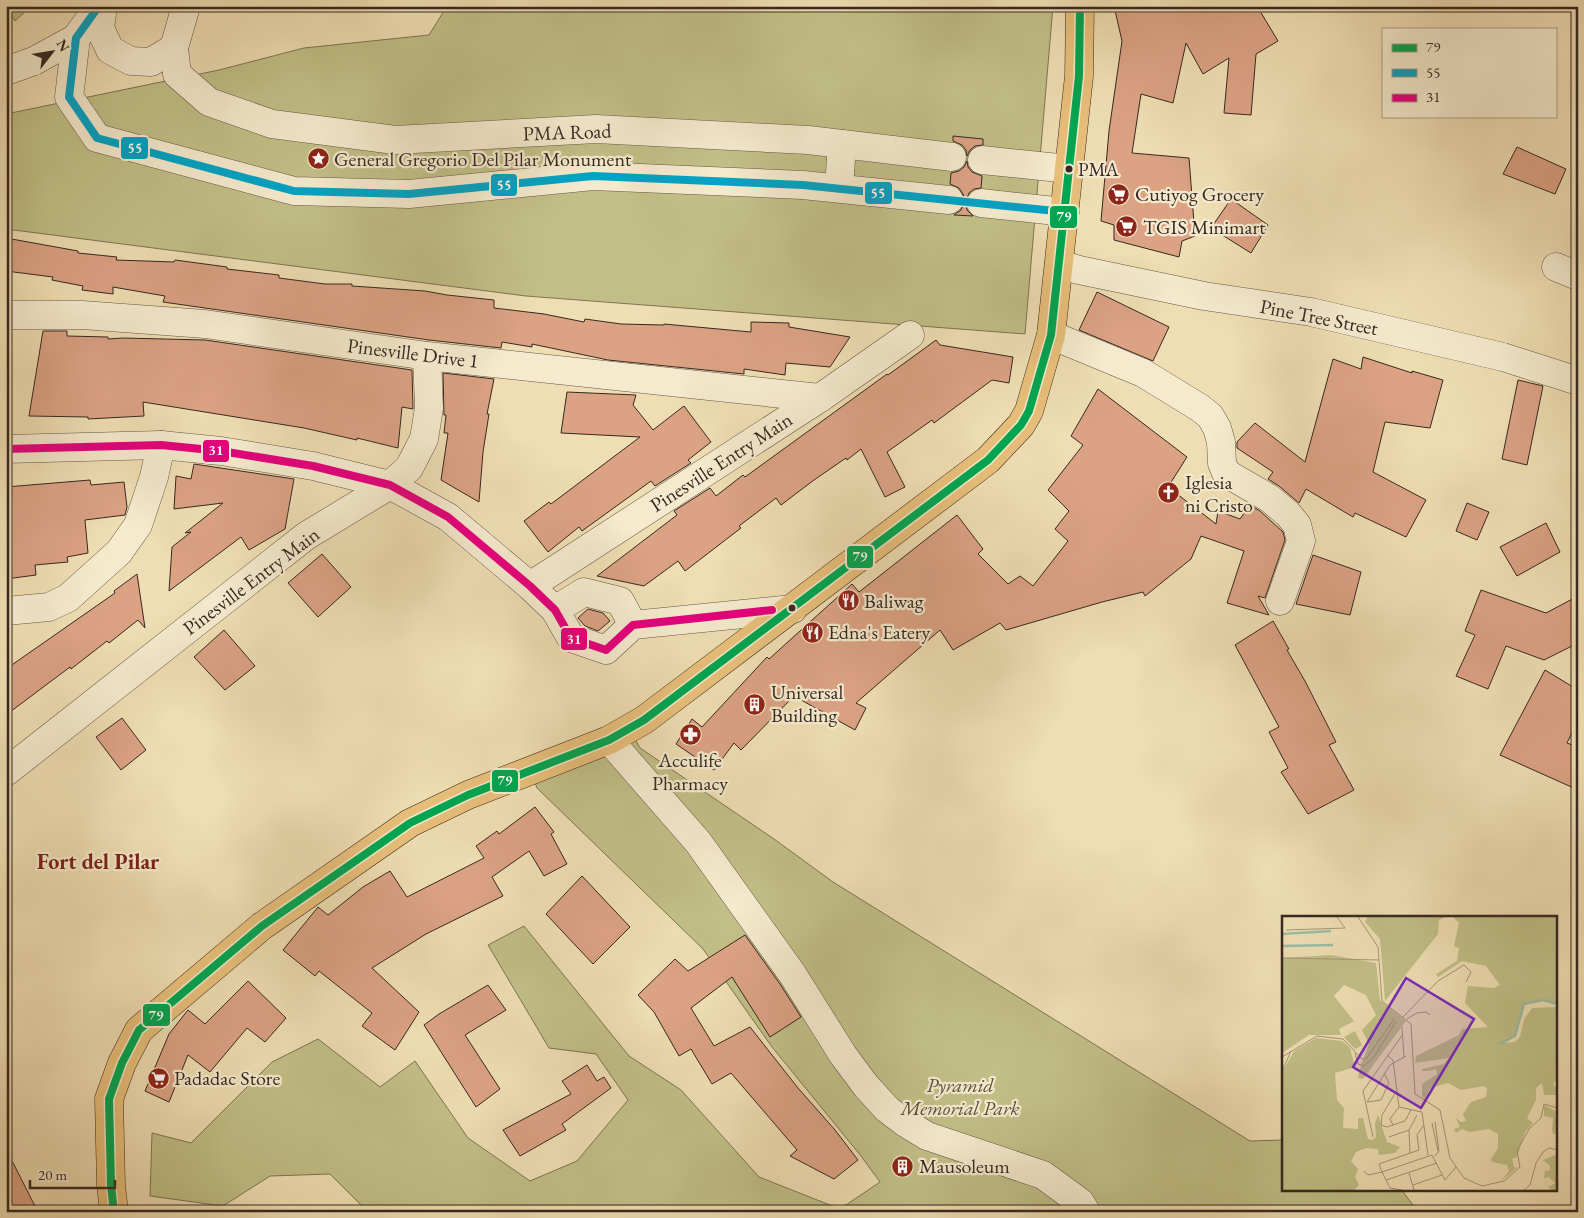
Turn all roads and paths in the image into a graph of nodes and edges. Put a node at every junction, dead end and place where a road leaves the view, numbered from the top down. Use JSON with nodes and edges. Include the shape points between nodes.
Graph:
{"nodes":[{"id":1,"x":99,"y":6,"type":"edge"},
{"id":2,"x":103,"y":6,"type":"edge"},
{"id":3,"x":186,"y":6,"type":"edge"},
{"id":4,"x":1080,"y":6,"type":"edge"},
{"id":5,"x":76,"y":38,"type":"junction"},
{"id":6,"x":174,"y":48,"type":"junction"},
{"id":7,"x":6,"y":71,"type":"edge"},
{"id":8,"x":842,"y":144,"type":"junction"},
{"id":9,"x":952,"y":156,"type":"dead end"},
{"id":10,"x":982,"y":160,"type":"dead end"},
{"id":11,"x":1069,"y":169,"type":"junction"},
{"id":12,"x":839,"y":188,"type":"junction"},
{"id":13,"x":949,"y":200,"type":"dead end"},
{"id":14,"x":980,"y":203,"type":"dead end"},
{"id":15,"x":1065,"y":212,"type":"junction"},
{"id":16,"x":1058,"y":264,"type":"junction"},
{"id":17,"x":6,"y":315,"type":"edge"},
{"id":18,"x":910,"y":335,"type":"dead end"},
{"id":19,"x":1051,"y":335,"type":"junction"},
{"id":20,"x":427,"y":356,"type":"junction"},
{"id":21,"x":1578,"y":381,"type":"edge"},
{"id":22,"x":820,"y":398,"type":"junction"},
{"id":23,"x":161,"y":445,"type":"junction"},
{"id":24,"x":6,"y":448,"type":"edge"},
{"id":25,"x":390,"y":485,"type":"junction"},
{"id":26,"x":530,"y":586,"type":"junction"},
{"id":27,"x":1280,"y":601,"type":"dead end"},
{"id":28,"x":793,"y":608,"type":"junction"},
{"id":29,"x":555,"y":610,"type":"junction"},
{"id":30,"x":6,"y":611,"type":"edge"},
{"id":31,"x":633,"y":625,"type":"junction"},
{"id":32,"x":609,"y":740,"type":"junction"},
{"id":33,"x":6,"y":772,"type":"edge"},
{"id":34,"x":114,"y":1212,"type":"edge"},
{"id":35,"x":1086,"y":1212,"type":"edge"}],
"edges":[{"from":1,"to":5,"type":"street"},
{"from":2,"to":6,"type":"street","via":[[100,28],[110,50],[131,61],[151,62]]},
{"from":3,"to":6,"type":"street","name":"PMA Road"},
{"from":4,"to":11,"type":"main road","via":[[1079,76]]},
{"from":5,"to":7,"type":"street","via":[[34,61]]},
{"from":5,"to":12,"type":"street","via":[[69,97],[97,138],[294,191],[409,194],[593,176]]},
{"from":6,"to":8,"type":"street","name":"PMA Road","via":[[177,74],[209,102],[272,124],[395,140],[596,129]]},
{"from":8,"to":9,"type":"street","name":"PMA Road"},
{"from":8,"to":12,"type":"street"},
{"from":10,"to":11,"type":"street"},
{"from":11,"to":15,"type":"main road"},
{"from":12,"to":13,"type":"street"},
{"from":14,"to":15,"type":"street"},
{"from":15,"to":16,"type":"main road"},
{"from":16,"to":19,"type":"main road"},
{"from":16,"to":21,"type":"street","name":"Pine Tree Street","via":[[1204,296],[1311,312],[1503,357]]},
{"from":17,"to":20,"type":"street","name":"Pinesville Drive 1","via":[[205,324]]},
{"from":18,"to":22,"type":"street","name":"Pinesville Entry Main"},
{"from":19,"to":27,"type":"street","via":[[1143,373],[1210,416],[1221,442],[1222,464],[1226,473],[1269,498],[1297,525],[1301,541]]},
{"from":19,"to":28,"type":"main road","via":[[1029,411],[1021,425],[988,460]]},
{"from":20,"to":22,"type":"street","name":"Pinesville Drive 1"},
{"from":20,"to":25,"type":"street","name":"Pinesville Entry Main","via":[[429,408],[424,439],[409,468]]},
{"from":22,"to":26,"type":"street","name":"Pinesville Entry Main"},
{"from":23,"to":24,"type":"street"},
{"from":23,"to":25,"type":"street","via":[[221,450],[313,466]]},
{"from":23,"to":30,"type":"street","via":[[138,525],[119,552],[68,598],[49,607]]},
{"from":25,"to":26,"type":"street","via":[[448,517]]},
{"from":25,"to":33,"type":"street","name":"Pinesville Entry Main","via":[[306,536]]},
{"from":26,"to":29,"type":"street"},
{"from":28,"to":31,"type":"street"},
{"from":28,"to":32,"type":"main road","via":[[644,720]]},
{"from":29,"to":31,"type":"street","via":[[584,592],[620,601]]},
{"from":29,"to":31,"type":"street","via":[[571,638],[606,650]]},
{"from":32,"to":34,"type":"main road","via":[[468,796],[410,823],[262,926],[139,1030],[109,1099]]},
{"from":32,"to":35,"type":"street","via":[[698,842],[793,975],[843,1055],[887,1109],[927,1136],[1043,1175],[1080,1202]]}]}
